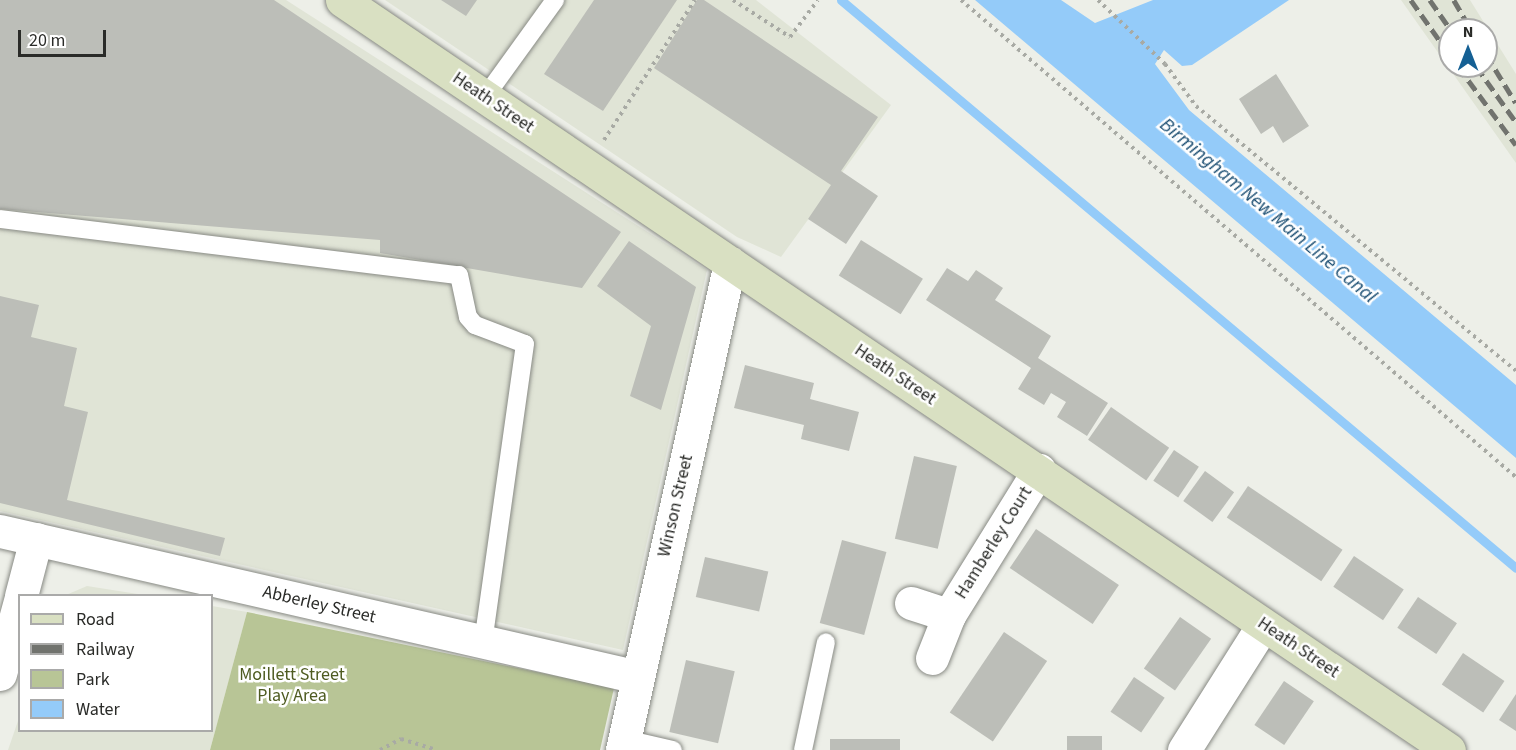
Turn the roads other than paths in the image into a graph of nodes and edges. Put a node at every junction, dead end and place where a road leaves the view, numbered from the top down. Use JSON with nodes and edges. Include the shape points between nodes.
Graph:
{"nodes":[{"id":1,"x":342,"y":0,"type":"edge"},
{"id":2,"x":555,"y":0,"type":"edge"},
{"id":3,"x":485,"y":97,"type":"junction"},
{"id":4,"x":0,"y":219,"type":"edge"},
{"id":5,"x":730,"y":263,"type":"junction"},
{"id":6,"x":1039,"y":470,"type":"junction"},
{"id":7,"x":0,"y":531,"type":"edge"},
{"id":8,"x":36,"y":540,"type":"junction"},
{"id":9,"x":22,"y":594,"type":"edge"},
{"id":10,"x":910,"y":603,"type":"dead end"},
{"id":11,"x":18,"y":608,"type":"edge"},
{"id":12,"x":949,"y":615,"type":"junction"},
{"id":13,"x":1263,"y":625,"type":"junction"},
{"id":14,"x":826,"y":642,"type":"dead end"},
{"id":15,"x":483,"y":643,"type":"junction"},
{"id":16,"x":932,"y":658,"type":"dead end"},
{"id":17,"x":0,"y":674,"type":"edge"},
{"id":18,"x":638,"y":676,"type":"junction"},
{"id":19,"x":623,"y":744,"type":"edge"},
{"id":20,"x":673,"y":750,"type":"edge"},
{"id":21,"x":803,"y":750,"type":"edge"},
{"id":22,"x":1185,"y":750,"type":"edge"},
{"id":23,"x":1449,"y":750,"type":"edge"}],
"edges":[{"from":1,"to":3,"type":"main road","name":"Heath Street"},
{"from":2,"to":3,"type":"lane"},
{"from":3,"to":5,"type":"main road","name":"Heath Street"},
{"from":4,"to":15,"type":"lane","via":[[459,275],[468,317],[475,325],[525,344]]},
{"from":5,"to":6,"type":"main road","name":"Heath Street"},
{"from":5,"to":18,"type":"street","name":"Winson Street"},
{"from":6,"to":12,"type":"street","name":"Hamberley Court"},
{"from":6,"to":13,"type":"main road","name":"Heath Street"},
{"from":7,"to":8,"type":"street","name":"Abberley Street"},
{"from":8,"to":9,"type":"street"},
{"from":8,"to":15,"type":"street","name":"Abberley Street"},
{"from":10,"to":12,"type":"street","name":"Hamberley Court"},
{"from":11,"to":17,"type":"street"},
{"from":12,"to":16,"type":"street","name":"Hamberley Court"},
{"from":13,"to":22,"type":"street"},
{"from":13,"to":23,"type":"main road","name":"Heath Street"},
{"from":14,"to":21,"type":"lane"},
{"from":15,"to":18,"type":"street","name":"Abberley Street"},
{"from":18,"to":19,"type":"street","name":"Winson Street"},
{"from":19,"to":20,"type":"lane"}]}
